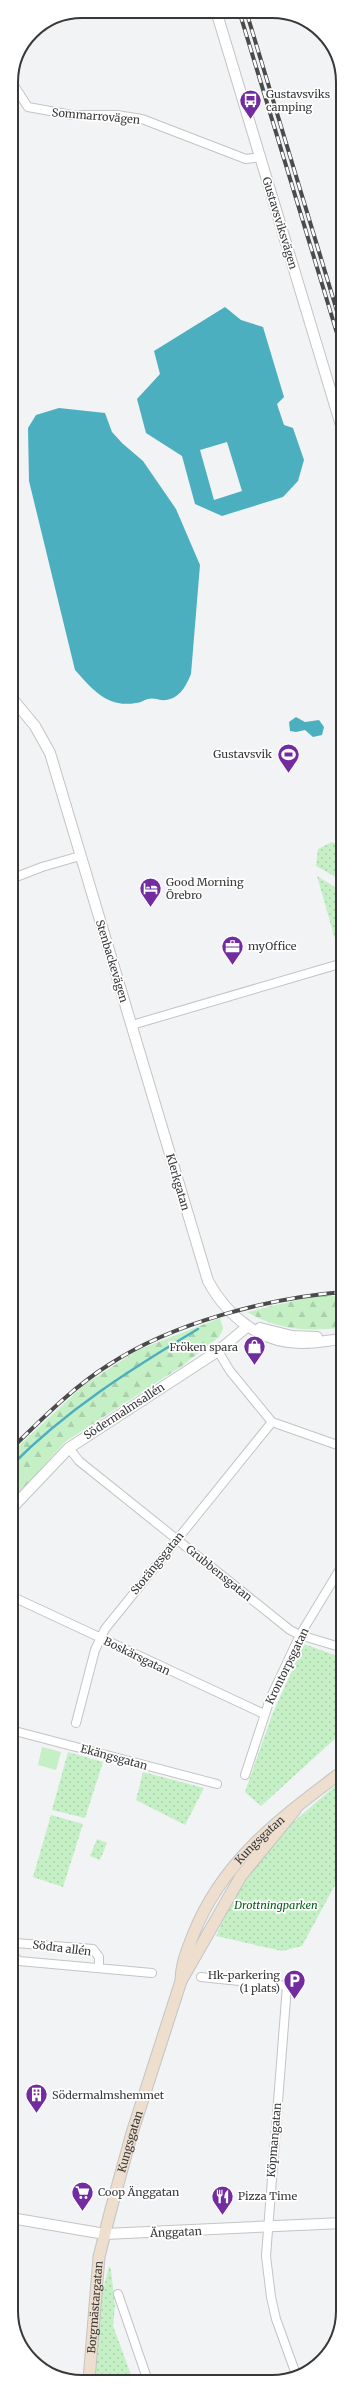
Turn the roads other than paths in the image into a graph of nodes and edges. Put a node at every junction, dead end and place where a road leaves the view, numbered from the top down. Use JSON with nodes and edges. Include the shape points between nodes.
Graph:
{"nodes":[{"id":1,"x":218,"y":18,"type":"edge"},
{"id":2,"x":18,"y":92,"type":"edge"},
{"id":3,"x":261,"y":157,"type":"junction"},
{"id":4,"x":336,"y":409,"type":"edge"},
{"id":5,"x":18,"y":705,"type":"edge"},
{"id":6,"x":80,"y":856,"type":"junction"},
{"id":7,"x":18,"y":876,"type":"edge"},
{"id":8,"x":336,"y":965,"type":"edge"},
{"id":9,"x":132,"y":1025,"type":"junction"},
{"id":10,"x":248,"y":1326,"type":"junction"},
{"id":11,"x":336,"y":1339,"type":"edge"},
{"id":12,"x":218,"y":1351,"type":"junction"},
{"id":13,"x":272,"y":1422,"type":"junction"},
{"id":14,"x":336,"y":1445,"type":"edge"},
{"id":15,"x":69,"y":1448,"type":"junction"},
{"id":16,"x":18,"y":1502,"type":"edge"},
{"id":17,"x":177,"y":1539,"type":"junction"},
{"id":18,"x":336,"y":1576,"type":"edge"},
{"id":19,"x":18,"y":1599,"type":"edge"},
{"id":20,"x":300,"y":1635,"type":"junction"},
{"id":21,"x":100,"y":1638,"type":"junction"},
{"id":22,"x":336,"y":1646,"type":"edge"},
{"id":23,"x":264,"y":1714,"type":"junction"},
{"id":24,"x":76,"y":1723,"type":"dead end"},
{"id":25,"x":18,"y":1732,"type":"edge"},
{"id":26,"x":245,"y":1775,"type":"dead end"},
{"id":27,"x":336,"y":1777,"type":"edge"},
{"id":28,"x":217,"y":1784,"type":"dead end"},
{"id":29,"x":295,"y":1810,"type":"junction"},
{"id":30,"x":18,"y":1943,"type":"edge"},
{"id":31,"x":18,"y":1960,"type":"edge"},
{"id":32,"x":99,"y":1968,"type":"junction"},
{"id":33,"x":152,"y":1973,"type":"dead end"},
{"id":34,"x":201,"y":1977,"type":"dead end"},
{"id":35,"x":181,"y":1981,"type":"junction"},
{"id":36,"x":18,"y":2219,"type":"edge"},
{"id":37,"x":336,"y":2223,"type":"edge"},
{"id":38,"x":267,"y":2228,"type":"junction"},
{"id":39,"x":105,"y":2234,"type":"junction"},
{"id":40,"x":118,"y":2294,"type":"dead end"},
{"id":41,"x":295,"y":2371,"type":"edge"},
{"id":42,"x":89,"y":2375,"type":"edge"},
{"id":43,"x":146,"y":2375,"type":"edge"}],
"edges":[{"from":1,"to":3,"type":"street","name":"Gustavsviksvägen"},
{"from":2,"to":3,"type":"street","name":"Sommarrovägen","via":[[28,107],[72,115],[117,115],[142,119],[246,159]]},
{"from":3,"to":4,"type":"street","name":"Gustavsviksvägen"},
{"from":5,"to":6,"type":"street","name":"Stenbackevägen","via":[[35,726],[50,753]]},
{"from":6,"to":7,"type":"street"},
{"from":6,"to":9,"type":"street","name":"Stenbackevägen"},
{"from":8,"to":9,"type":"street"},
{"from":9,"to":10,"type":"street","name":"Klerkgatan","via":[[208,1281],[224,1306]]},
{"from":10,"to":11,"type":"street","via":[[259,1334],[287,1342]]},
{"from":10,"to":12,"type":"street","name":"Södermalmsallén"},
{"from":12,"to":13,"type":"street","via":[[230,1371]]},
{"from":12,"to":15,"type":"street","name":"Södermalmsallén"},
{"from":13,"to":14,"type":"street"},
{"from":13,"to":17,"type":"street","name":"Storängsgatan"},
{"from":15,"to":16,"type":"street","name":"Södermalmsallén"},
{"from":15,"to":17,"type":"street","name":"Grubbensgatan","via":[[79,1460]]},
{"from":17,"to":20,"type":"street","name":"Grubbensgatan","via":[[290,1630]]},
{"from":17,"to":21,"type":"street","name":"Storängsgatan"},
{"from":18,"to":20,"type":"street","name":"Krontorpsgatan"},
{"from":19,"to":21,"type":"street","name":"Boskärsgatan"},
{"from":20,"to":22,"type":"street","name":"Grubbensgatan"},
{"from":20,"to":23,"type":"street","name":"Krontorpsgatan"},
{"from":21,"to":23,"type":"street","name":"Boskärsgatan"},
{"from":21,"to":24,"type":"street","name":"Storängsgatan"},
{"from":23,"to":26,"type":"street","name":"Krontorpsgatan"},
{"from":25,"to":28,"type":"street","name":"Ekängsgatan"},
{"from":27,"to":29,"type":"main road","name":"Kungsgatan"},
{"from":29,"to":35,"type":"main road","name":"Kungsgatan","via":[[241,1876]]},
{"from":29,"to":35,"type":"main road","name":"Kungsgatan","via":[[258,1838],[218,1885],[200,1917],[183,1960]]},
{"from":30,"to":32,"type":"street","name":"Södra allén","via":[[92,1949],[99,1957]]},
{"from":31,"to":32,"type":"street","name":"Södra allén"},
{"from":32,"to":33,"type":"street","name":"Södra allén"},
{"from":34,"to":38,"type":"street","name":"Köpmangatan","via":[[287,1986]]},
{"from":35,"to":39,"type":"main road","name":"Kungsgatan","via":[[132,2133]]},
{"from":36,"to":39,"type":"street","name":"Änggatan"},
{"from":37,"to":38,"type":"street","name":"Änggatan"},
{"from":38,"to":39,"type":"street","name":"Änggatan"},
{"from":38,"to":41,"type":"street","name":"Köpmangatan","via":[[266,2256],[271,2297]]},
{"from":39,"to":42,"type":"main road","name":"Borgmästargatan","via":[[99,2258]]},
{"from":40,"to":43,"type":"street"}]}
